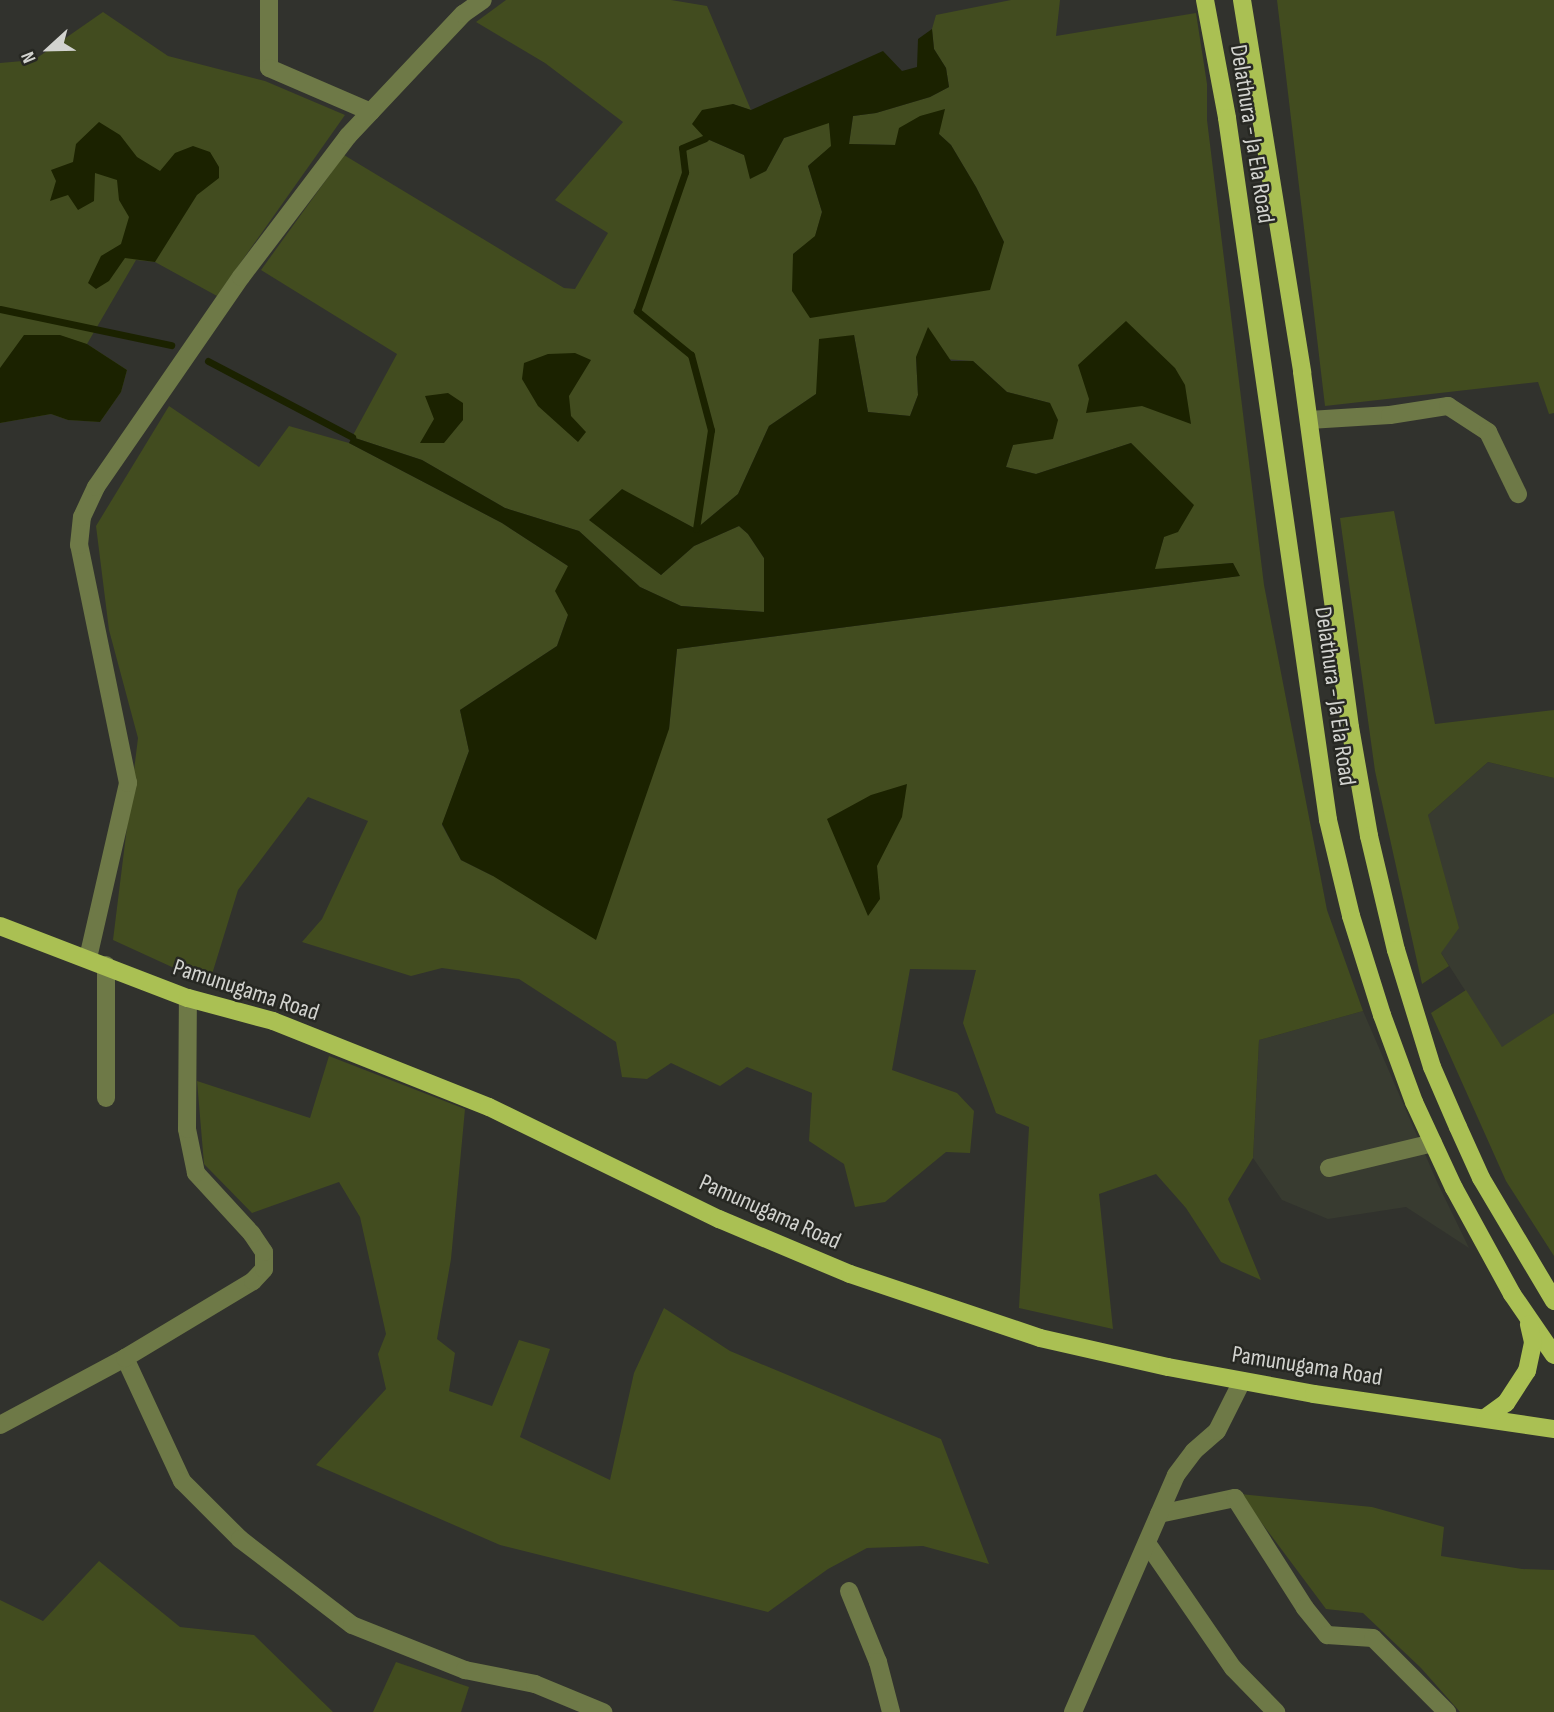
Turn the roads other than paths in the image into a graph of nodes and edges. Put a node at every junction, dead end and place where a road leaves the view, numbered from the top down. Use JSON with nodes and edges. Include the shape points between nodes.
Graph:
{"nodes":[{"id":1,"x":269,"y":0,"type":"edge"},
{"id":2,"x":483,"y":0,"type":"edge"},
{"id":3,"x":1205,"y":0,"type":"edge"},
{"id":4,"x":1242,"y":0,"type":"edge"},
{"id":5,"x":371,"y":112,"type":"junction"},
{"id":6,"x":1309,"y":420,"type":"junction"},
{"id":7,"x":1518,"y":494,"type":"dead end"},
{"id":8,"x":0,"y":926,"type":"edge"},
{"id":9,"x":88,"y":958,"type":"junction"},
{"id":10,"x":106,"y":965,"type":"junction"},
{"id":11,"x":188,"y":998,"type":"junction"},
{"id":12,"x":106,"y":1098,"type":"dead end"},
{"id":13,"x":1433,"y":1143,"type":"junction"},
{"id":14,"x":1329,"y":1168,"type":"dead end"},
{"id":15,"x":1554,"y":1301,"type":"edge"},
{"id":16,"x":1527,"y":1316,"type":"junction"},
{"id":17,"x":1554,"y":1355,"type":"edge"},
{"id":18,"x":125,"y":1358,"type":"junction"},
{"id":19,"x":1242,"y":1381,"type":"junction"},
{"id":20,"x":1485,"y":1418,"type":"junction"},
{"id":21,"x":0,"y":1425,"type":"edge"},
{"id":22,"x":1554,"y":1429,"type":"edge"},
{"id":23,"x":1159,"y":1514,"type":"junction"},
{"id":24,"x":1147,"y":1543,"type":"junction"},
{"id":25,"x":849,"y":1591,"type":"dead end"},
{"id":26,"x":1078,"y":1710,"type":"edge"},
{"id":27,"x":603,"y":1712,"type":"edge"},
{"id":28,"x":891,"y":1712,"type":"edge"},
{"id":29,"x":1276,"y":1712,"type":"edge"},
{"id":30,"x":1447,"y":1712,"type":"edge"}],
"edges":[{"from":1,"to":5,"type":"street","via":[[269,68]]},
{"from":2,"to":5,"type":"street","via":[[463,14]]},
{"from":3,"to":13,"type":"main road","name":"Delathura - Ja Ela Road","via":[[1227,118],[1328,820],[1382,1015]]},
{"from":4,"to":6,"type":"main road","name":"Delathura - Ja Ela Road"},
{"from":5,"to":9,"type":"street","via":[[241,277],[96,487],[82,517],[77,535],[128,783]]},
{"from":6,"to":7,"type":"street","via":[[1448,406],[1488,432]]},
{"from":6,"to":15,"type":"main road","name":"Delathura - Ja Ela Road","via":[[1350,727],[1368,836],[1396,950],[1432,1067],[1462,1137]]},
{"from":8,"to":9,"type":"main road","name":"Pamunugama Road"},
{"from":9,"to":10,"type":"main road","name":"Pamunugama Road"},
{"from":10,"to":11,"type":"main road","name":"Pamunugama Road"},
{"from":10,"to":12,"type":"street"},
{"from":11,"to":18,"type":"street","via":[[187,1129],[196,1173],[252,1234],[264,1252],[264,1269],[253,1281]]},
{"from":11,"to":19,"type":"main road","name":"Pamunugama Road","via":[[273,1021],[489,1107],[719,1219],[850,1274],[1040,1338]]},
{"from":13,"to":14,"type":"street"},
{"from":13,"to":16,"type":"main road","name":"Delathura - Ja Ela Road","via":[[1483,1245]]},
{"from":16,"to":17,"type":"main road","name":"Delathura - Ja Ela Road"},
{"from":16,"to":20,"type":"main road","via":[[1533,1342],[1527,1371],[1506,1402]]},
{"from":18,"to":21,"type":"street"},
{"from":18,"to":27,"type":"street","via":[[182,1481],[240,1539],[352,1625],[465,1670],[535,1684]]},
{"from":19,"to":20,"type":"main road","name":"Pamunugama Road"},
{"from":19,"to":23,"type":"street","via":[[1217,1431],[1176,1475]]},
{"from":20,"to":22,"type":"main road","name":"Pamunugama Road"},
{"from":23,"to":24,"type":"street"},
{"from":23,"to":30,"type":"street","via":[[1235,1498],[1305,1608],[1327,1634],[1373,1638]]},
{"from":24,"to":26,"type":"street"},
{"from":24,"to":29,"type":"street","via":[[1233,1668]]},
{"from":25,"to":28,"type":"street","via":[[878,1662]]}]}
